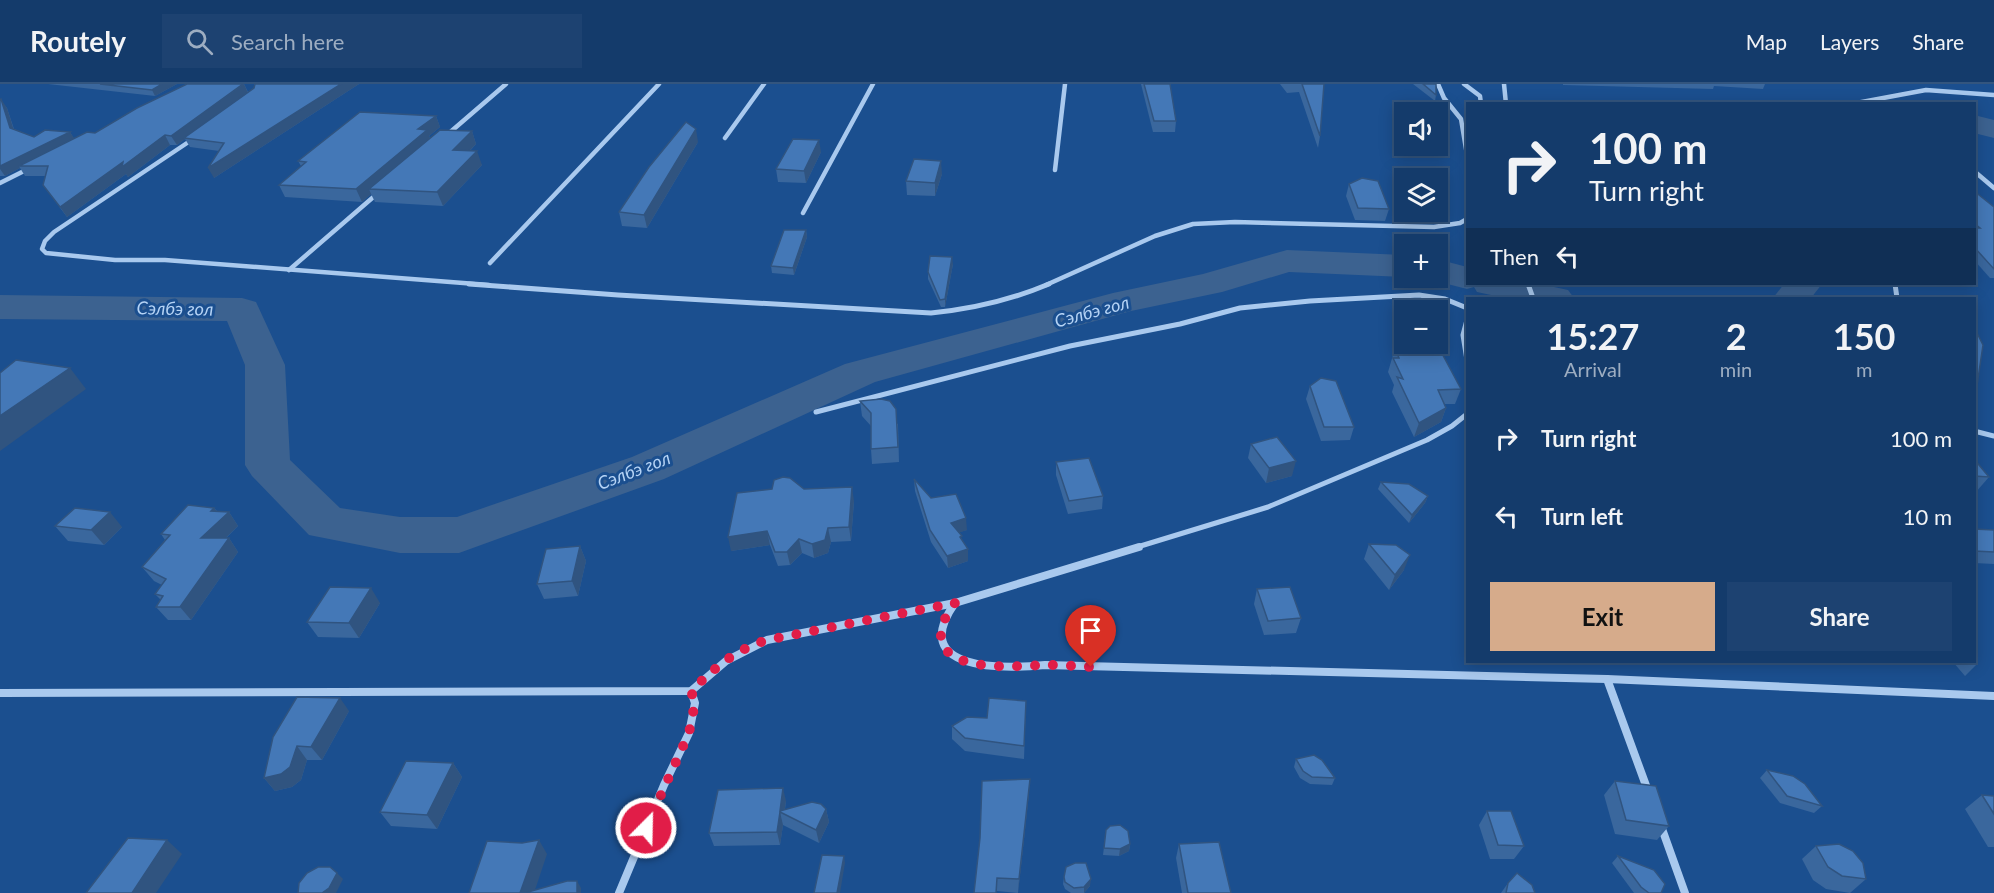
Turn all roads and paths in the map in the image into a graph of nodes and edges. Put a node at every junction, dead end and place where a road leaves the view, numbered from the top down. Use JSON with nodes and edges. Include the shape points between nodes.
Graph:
{"nodes":[{"id":1,"x":507,"y":84,"type":"edge"},
{"id":2,"x":659,"y":84,"type":"edge"},
{"id":3,"x":764,"y":84,"type":"edge"},
{"id":4,"x":873,"y":84,"type":"edge"},
{"id":5,"x":1065,"y":84,"type":"edge"},
{"id":6,"x":1438,"y":84,"type":"edge"},
{"id":7,"x":1464,"y":84,"type":"edge"},
{"id":8,"x":1504,"y":84,"type":"edge"},
{"id":9,"x":1994,"y":95,"type":"edge"},
{"id":10,"x":1481,"y":102,"type":"edge"},
{"id":11,"x":1506,"y":102,"type":"edge"},
{"id":12,"x":1862,"y":102,"type":"edge"},
{"id":13,"x":201,"y":133,"type":"edge"},
{"id":14,"x":443,"y":138,"type":"edge"},
{"id":15,"x":725,"y":138,"type":"dead end"},
{"id":16,"x":1466,"y":150,"type":"edge"},
{"id":17,"x":32,"y":168,"type":"edge"},
{"id":18,"x":1055,"y":170,"type":"dead end"},
{"id":19,"x":1976,"y":173,"type":"edge"},
{"id":20,"x":0,"y":183,"type":"edge"},
{"id":21,"x":1994,"y":188,"type":"edge"},
{"id":22,"x":379,"y":192,"type":"edge"},
{"id":23,"x":804,"y":213,"type":"dead end"},
{"id":24,"x":1466,"y":220,"type":"edge"},
{"id":25,"x":490,"y":263,"type":"dead end"},
{"id":26,"x":289,"y":270,"type":"junction"},
{"id":27,"x":1466,"y":308,"type":"edge"},
{"id":28,"x":1466,"y":323,"type":"edge"},
{"id":29,"x":1466,"y":356,"type":"edge"},
{"id":30,"x":816,"y":412,"type":"dead end"},
{"id":31,"x":1466,"y":415,"type":"edge"},
{"id":32,"x":1976,"y":432,"type":"edge"},
{"id":33,"x":1994,"y":436,"type":"edge"},
{"id":34,"x":955,"y":603,"type":"junction"},
{"id":35,"x":1607,"y":679,"type":"junction"},
{"id":36,"x":691,"y":691,"type":"junction"},
{"id":37,"x":0,"y":693,"type":"edge"},
{"id":38,"x":1994,"y":696,"type":"edge"},
{"id":39,"x":1652,"y":803,"type":"edge"},
{"id":40,"x":1656,"y":814,"type":"edge"},
{"id":41,"x":619,"y":893,"type":"edge"},
{"id":42,"x":1685,"y":893,"type":"edge"}],
"edges":[{"from":1,"to":14,"type":"street"},
{"from":2,"to":25,"type":"street"},
{"from":3,"to":15,"type":"street"},
{"from":4,"to":23,"type":"street"},
{"from":5,"to":18,"type":"street"},
{"from":6,"to":16,"type":"street","via":[[1461,119]]},
{"from":7,"to":10,"type":"street","via":[[1480,96]]},
{"from":8,"to":11,"type":"street"},
{"from":9,"to":12,"type":"street","via":[[1926,90]]},
{"from":13,"to":26,"type":"street","via":[[54,232],[42,249],[46,253],[115,260]]},
{"from":17,"to":20,"type":"street"},
{"from":19,"to":21,"type":"street"},
{"from":22,"to":26,"type":"street"},
{"from":24,"to":26,"type":"street","via":[[1434,227],[1235,222],[1193,225],[1155,236],[1011,298],[931,313]]},
{"from":27,"to":30,"type":"street","via":[[1419,295],[1240,308],[1070,346]]},
{"from":28,"to":29,"type":"street","via":[[1462,339]]},
{"from":31,"to":34,"type":"street","via":[[1427,440],[1268,507]]},
{"from":32,"to":33,"type":"street"},
{"from":34,"to":35,"type":"street","via":[[942,623],[941,638],[947,651],[975,665]]},
{"from":34,"to":36,"type":"street","via":[[751,645],[720,664]]},
{"from":35,"to":38,"type":"street"},
{"from":35,"to":39,"type":"street"},
{"from":36,"to":37,"type":"street"},
{"from":36,"to":41,"type":"street","via":[[695,703],[689,733]]},
{"from":40,"to":42,"type":"street"}]}
